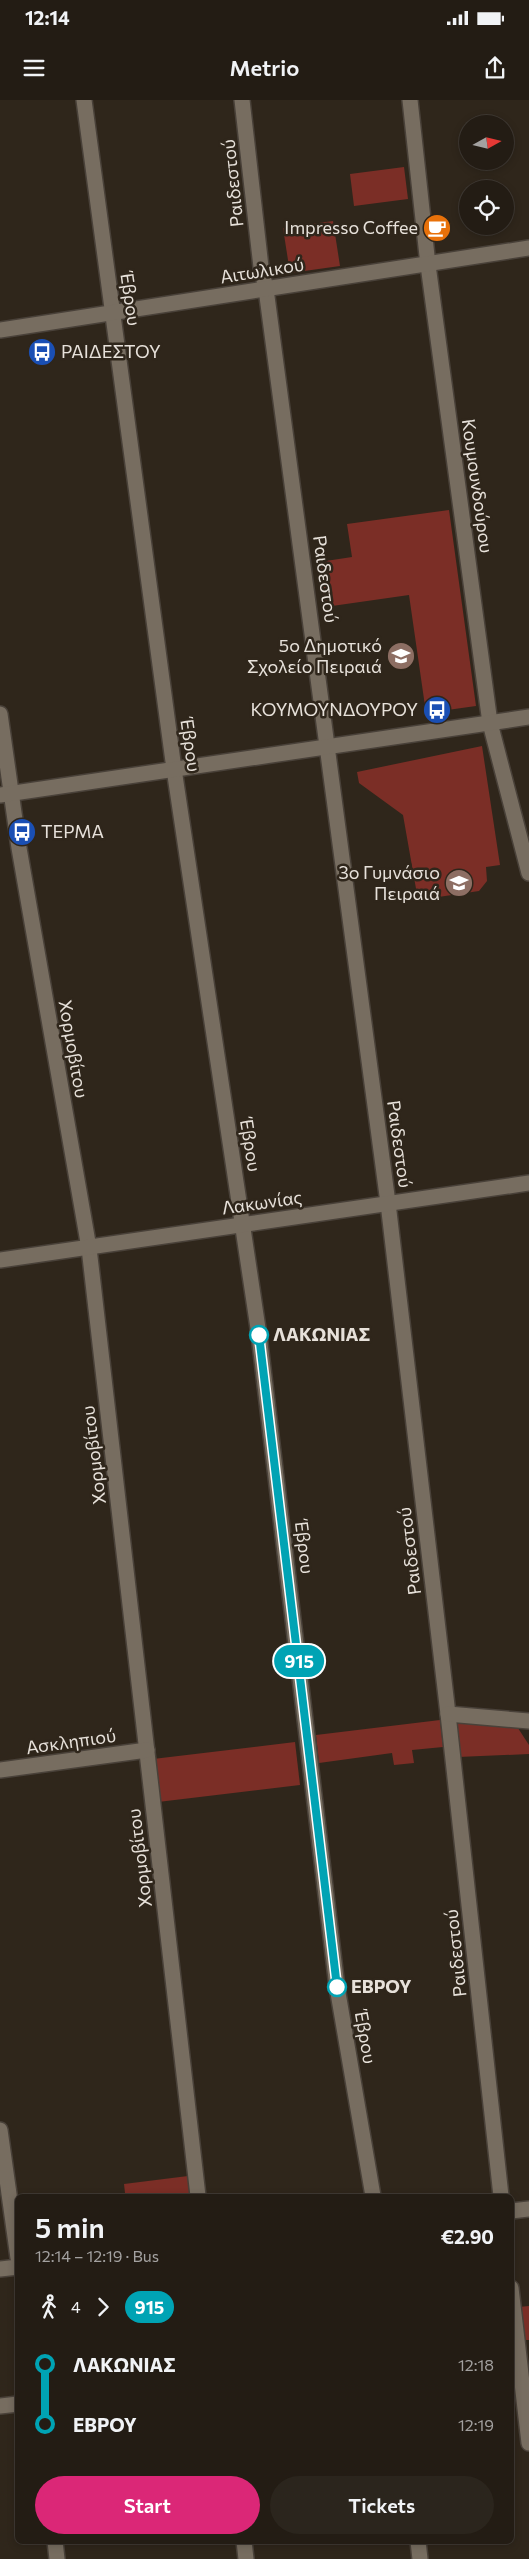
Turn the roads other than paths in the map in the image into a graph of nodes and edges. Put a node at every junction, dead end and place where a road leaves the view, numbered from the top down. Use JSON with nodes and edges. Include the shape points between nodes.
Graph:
{"nodes":[{"id":1,"x":84,"y":100,"type":"edge"},
{"id":2,"x":242,"y":100,"type":"edge"},
{"id":3,"x":410,"y":100,"type":"edge"},
{"id":4,"x":529,"y":248,"type":"edge"},
{"id":5,"x":428,"y":265,"type":"junction"},
{"id":6,"x":266,"y":289,"type":"junction"},
{"id":7,"x":113,"y":314,"type":"junction"},
{"id":8,"x":0,"y":330,"type":"edge"},
{"id":9,"x":0,"y":714,"type":"edge"},
{"id":10,"x":529,"y":717,"type":"edge"},
{"id":11,"x":490,"y":722,"type":"junction"},
{"id":12,"x":327,"y":747,"type":"junction"},
{"id":13,"x":174,"y":770,"type":"junction"},
{"id":14,"x":6,"y":795,"type":"edge"},
{"id":15,"x":529,"y":872,"type":"edge"},
{"id":16,"x":529,"y":1183,"type":"edge"},
{"id":17,"x":388,"y":1203,"type":"junction"},
{"id":18,"x":242,"y":1225,"type":"junction"},
{"id":19,"x":89,"y":1248,"type":"junction"},
{"id":20,"x":0,"y":1260,"type":"edge"},
{"id":21,"x":448,"y":1714,"type":"junction"},
{"id":22,"x":528,"y":1722,"type":"edge"},
{"id":23,"x":147,"y":1750,"type":"junction"},
{"id":24,"x":0,"y":1770,"type":"edge"},
{"id":25,"x":0,"y":2130,"type":"edge"},
{"id":26,"x":198,"y":2194,"type":"edge"},
{"id":27,"x":373,"y":2194,"type":"edge"},
{"id":28,"x":501,"y":2194,"type":"edge"},
{"id":29,"x":529,"y":2209,"type":"edge"},
{"id":30,"x":514,"y":2211,"type":"edge"},
{"id":31,"x":15,"y":2238,"type":"edge"},
{"id":32,"x":15,"y":2267,"type":"edge"},
{"id":33,"x":0,"y":2268,"type":"edge"},
{"id":34,"x":514,"y":2309,"type":"edge"},
{"id":35,"x":520,"y":2352,"type":"edge"},
{"id":36,"x":15,"y":2404,"type":"edge"},
{"id":37,"x":0,"y":2406,"type":"edge"},
{"id":38,"x":529,"y":2443,"type":"edge"},
{"id":39,"x":55,"y":2544,"type":"edge"},
{"id":40,"x":244,"y":2544,"type":"edge"},
{"id":41,"x":418,"y":2544,"type":"edge"},
{"id":42,"x":57,"y":2559,"type":"edge"},
{"id":43,"x":246,"y":2559,"type":"edge"},
{"id":44,"x":420,"y":2559,"type":"edge"}],
"edges":[{"from":1,"to":7,"type":"street","name":"Έβρου"},
{"from":2,"to":6,"type":"street","name":"Ραιδεστού"},
{"from":3,"to":5,"type":"street","name":"Κουμουνδούρου"},
{"from":4,"to":5,"type":"street","name":"Αιτωλικού"},
{"from":5,"to":6,"type":"street","name":"Αιτωλικού"},
{"from":5,"to":11,"type":"street","name":"Κουμουνδούρου"},
{"from":6,"to":7,"type":"street","name":"Αιτωλικού"},
{"from":6,"to":12,"type":"street","name":"Ραιδεστού"},
{"from":7,"to":8,"type":"street","name":"Αιτωλικού"},
{"from":7,"to":13,"type":"street","name":"Έβρου"},
{"from":9,"to":14,"type":"street","name":"Χορμοβίτου"},
{"from":10,"to":11,"type":"street"},
{"from":11,"to":12,"type":"street"},
{"from":11,"to":15,"type":"street","name":"Κουμουνδούρου"},
{"from":12,"to":13,"type":"street"},
{"from":12,"to":17,"type":"street","name":"Ραιδεστού"},
{"from":13,"to":14,"type":"street"},
{"from":13,"to":18,"type":"street","name":"Έβρου"},
{"from":14,"to":19,"type":"street","name":"Χορμοβίτου"},
{"from":16,"to":17,"type":"street","name":"Λακωνίας"},
{"from":17,"to":18,"type":"street","name":"Λακωνίας"},
{"from":17,"to":21,"type":"street","name":"Ραιδεστού"},
{"from":18,"to":19,"type":"street","name":"Λακωνίας"},
{"from":18,"to":27,"type":"street","name":"Έβρου","via":[[263,1364],[337,1987]]},
{"from":19,"to":20,"type":"street","name":"Λακωνίας"},
{"from":19,"to":23,"type":"street","name":"Χορμοβίτου"},
{"from":21,"to":22,"type":"street"},
{"from":21,"to":28,"type":"street","name":"Ραιδεστού"},
{"from":23,"to":24,"type":"street","name":"Ασκληπιού"},
{"from":23,"to":26,"type":"street","name":"Χορμοβίτου"},
{"from":25,"to":31,"type":"street"},
{"from":29,"to":30,"type":"street"},
{"from":32,"to":33,"type":"street"},
{"from":34,"to":35,"type":"street"},
{"from":35,"to":38,"type":"street"},
{"from":36,"to":37,"type":"street"},
{"from":39,"to":42,"type":"street"},
{"from":40,"to":43,"type":"street"},
{"from":41,"to":44,"type":"street"}]}
